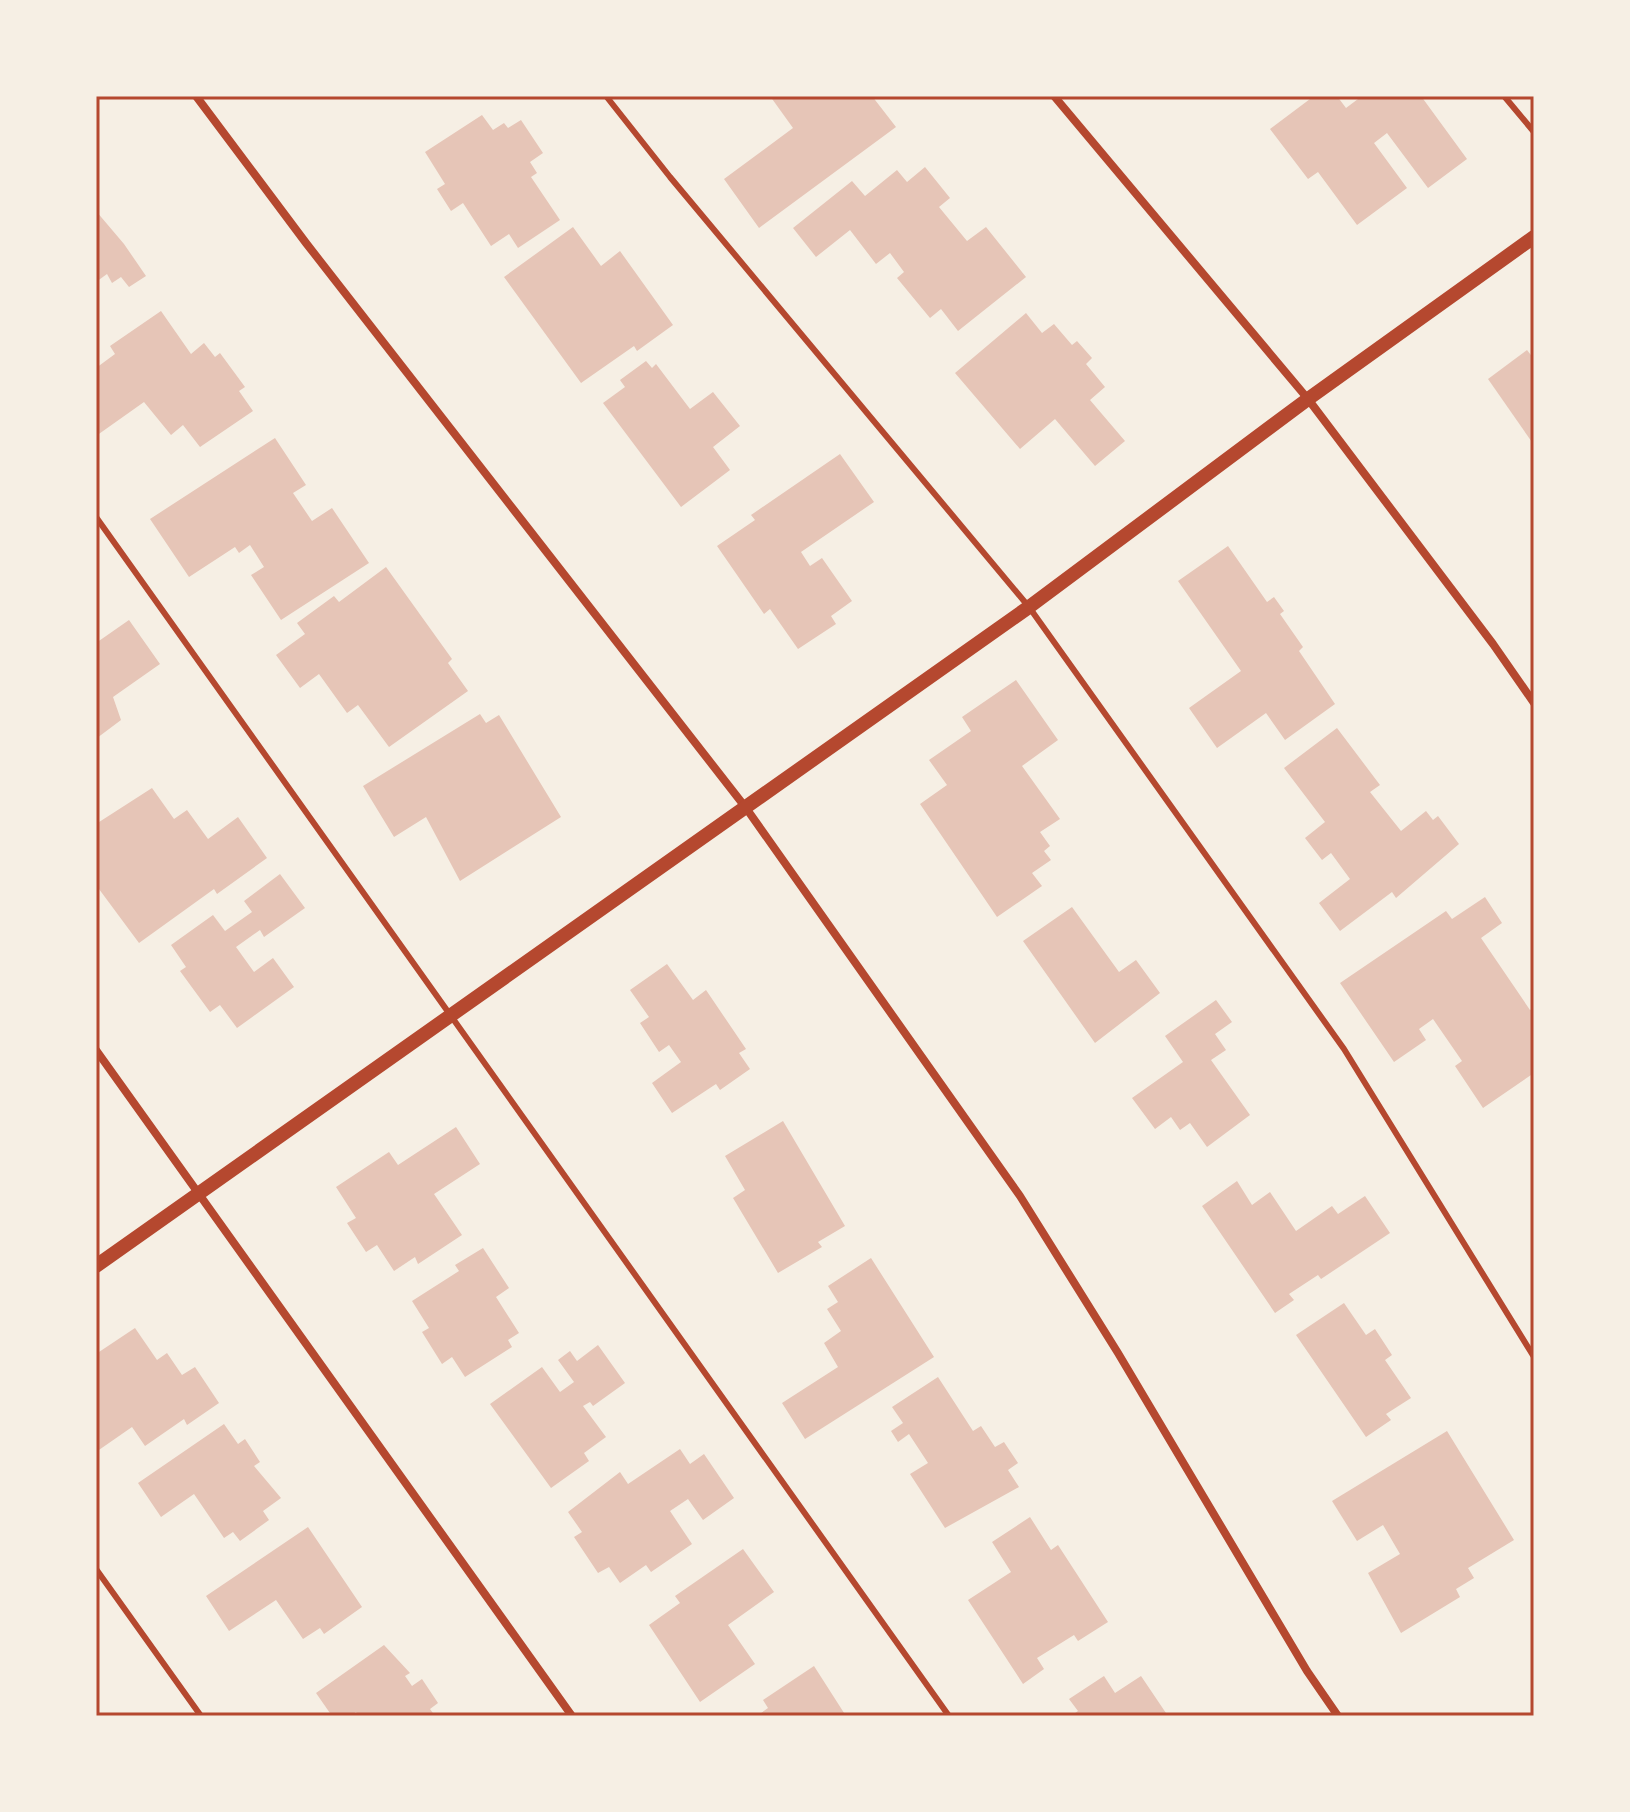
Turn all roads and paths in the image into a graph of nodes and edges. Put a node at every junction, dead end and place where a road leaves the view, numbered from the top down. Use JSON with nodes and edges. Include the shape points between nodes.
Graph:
{"nodes":[{"id":1,"x":196,"y":96,"type":"edge"},
{"id":2,"x":606,"y":96,"type":"edge"},
{"id":3,"x":1054,"y":96,"type":"edge"},
{"id":4,"x":1504,"y":96,"type":"edge"},
{"id":5,"x":1534,"y":132,"type":"edge"},
{"id":6,"x":1534,"y":237,"type":"edge"},
{"id":7,"x":1308,"y":399,"type":"junction"},
{"id":8,"x":96,"y":517,"type":"edge"},
{"id":9,"x":1029,"y":607,"type":"junction"},
{"id":10,"x":1534,"y":703,"type":"edge"},
{"id":11,"x":746,"y":808,"type":"junction"},
{"id":12,"x":451,"y":1015,"type":"junction"},
{"id":13,"x":96,"y":1050,"type":"edge"},
{"id":14,"x":199,"y":1194,"type":"junction"},
{"id":15,"x":96,"y":1266,"type":"edge"},
{"id":16,"x":1534,"y":1357,"type":"edge"},
{"id":17,"x":96,"y":1569,"type":"edge"},
{"id":18,"x":201,"y":1716,"type":"edge"},
{"id":19,"x":572,"y":1716,"type":"edge"},
{"id":20,"x":949,"y":1716,"type":"edge"},
{"id":21,"x":1338,"y":1716,"type":"edge"}],
"edges":[{"from":1,"to":11,"type":"street"},
{"from":2,"to":9,"type":"lane"},
{"from":3,"to":7,"type":"street"},
{"from":4,"to":5,"type":"lane"},
{"from":6,"to":7,"type":"street"},
{"from":7,"to":9,"type":"street"},
{"from":7,"to":10,"type":"street"},
{"from":8,"to":12,"type":"lane"},
{"from":9,"to":11,"type":"street"},
{"from":9,"to":16,"type":"lane","via":[[1344,1049]]},
{"from":11,"to":12,"type":"street"},
{"from":11,"to":21,"type":"street","via":[[1020,1196]]},
{"from":12,"to":14,"type":"street"},
{"from":12,"to":20,"type":"lane"},
{"from":13,"to":14,"type":"street"},
{"from":14,"to":15,"type":"street"},
{"from":14,"to":19,"type":"street"},
{"from":17,"to":18,"type":"lane"}]}
